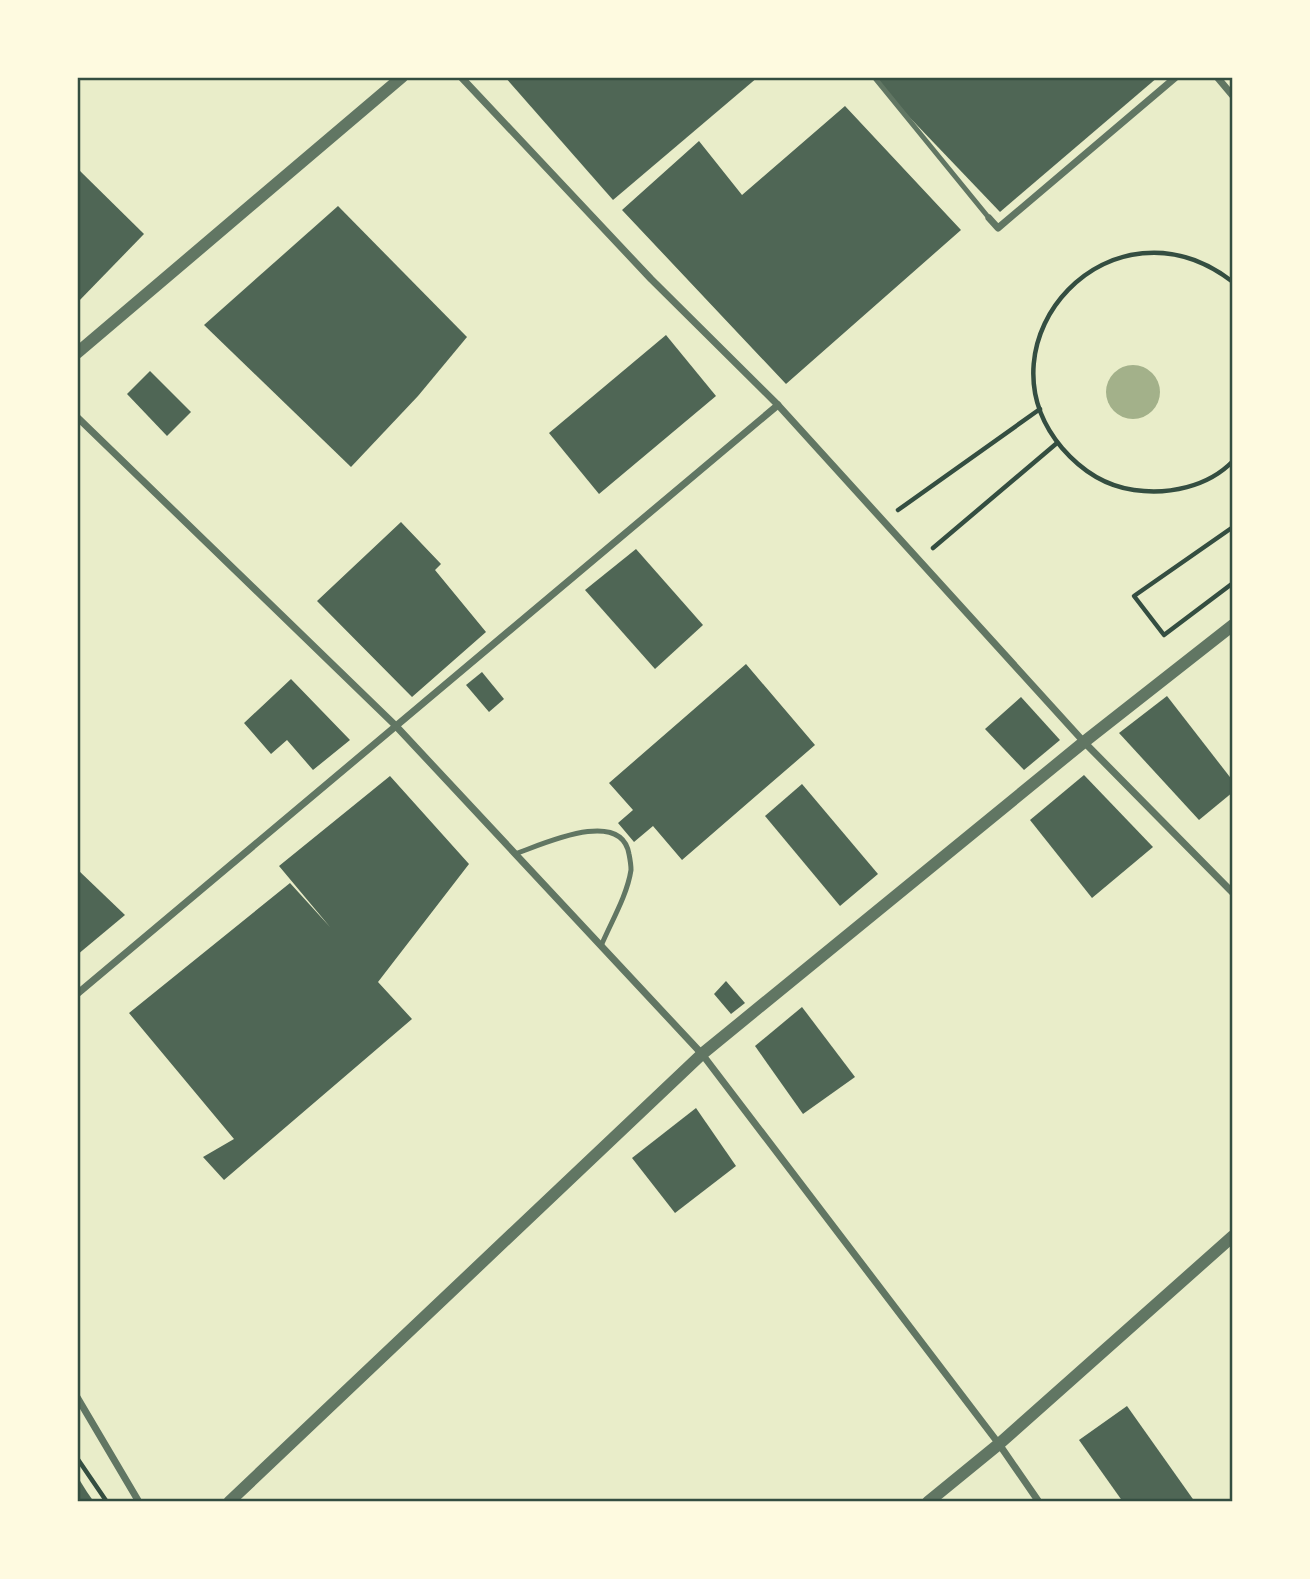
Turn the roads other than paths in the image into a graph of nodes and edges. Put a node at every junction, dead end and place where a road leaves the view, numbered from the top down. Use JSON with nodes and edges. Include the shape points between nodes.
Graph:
{"nodes":[{"id":1,"x":402,"y":77,"type":"edge"},
{"id":2,"x":461,"y":77,"type":"edge"},
{"id":3,"x":874,"y":77,"type":"edge"},
{"id":4,"x":1175,"y":77,"type":"edge"},
{"id":5,"x":1217,"y":77,"type":"edge"},
{"id":6,"x":1233,"y":96,"type":"edge"},
{"id":7,"x":989,"y":218,"type":"joint"},
{"id":8,"x":77,"y":353,"type":"edge"},
{"id":9,"x":778,"y":405,"type":"junction"},
{"id":10,"x":77,"y":417,"type":"edge"},
{"id":11,"x":1233,"y":625,"type":"edge"},
{"id":12,"x":395,"y":725,"type":"junction"},
{"id":13,"x":1084,"y":742,"type":"junction"},
{"id":14,"x":515,"y":854,"type":"junction"},
{"id":15,"x":1233,"y":893,"type":"edge"},
{"id":16,"x":601,"y":946,"type":"junction"},
{"id":17,"x":77,"y":994,"type":"edge"},
{"id":18,"x":702,"y":1054,"type":"junction"},
{"id":19,"x":1233,"y":1236,"type":"edge"},
{"id":20,"x":77,"y":1397,"type":"edge"},
{"id":21,"x":999,"y":1444,"type":"junction"},
{"id":22,"x":139,"y":1502,"type":"edge"},
{"id":23,"x":229,"y":1502,"type":"edge"},
{"id":24,"x":928,"y":1502,"type":"edge"},
{"id":25,"x":1039,"y":1502,"type":"edge"}],
"edges":[{"from":1,"to":8,"type":"street"},
{"from":2,"to":9,"type":"street","via":[[651,279]]},
{"from":3,"to":7,"type":"lane"},
{"from":4,"to":7,"type":"street","via":[[998,228]]},
{"from":5,"to":6,"type":"street"},
{"from":9,"to":12,"type":"street"},
{"from":9,"to":13,"type":"street"},
{"from":10,"to":12,"type":"street"},
{"from":11,"to":13,"type":"street"},
{"from":12,"to":14,"type":"street"},
{"from":12,"to":17,"type":"street"},
{"from":13,"to":15,"type":"street"},
{"from":13,"to":18,"type":"street"},
{"from":14,"to":16,"type":"street"},
{"from":14,"to":16,"type":"lane","via":[[570,834],[601,830],[621,838],[628,847],[631,869]]},
{"from":16,"to":18,"type":"street"},
{"from":18,"to":21,"type":"street"},
{"from":18,"to":23,"type":"street"},
{"from":19,"to":21,"type":"street"},
{"from":20,"to":22,"type":"street"},
{"from":21,"to":24,"type":"street"},
{"from":21,"to":25,"type":"street"}]}
